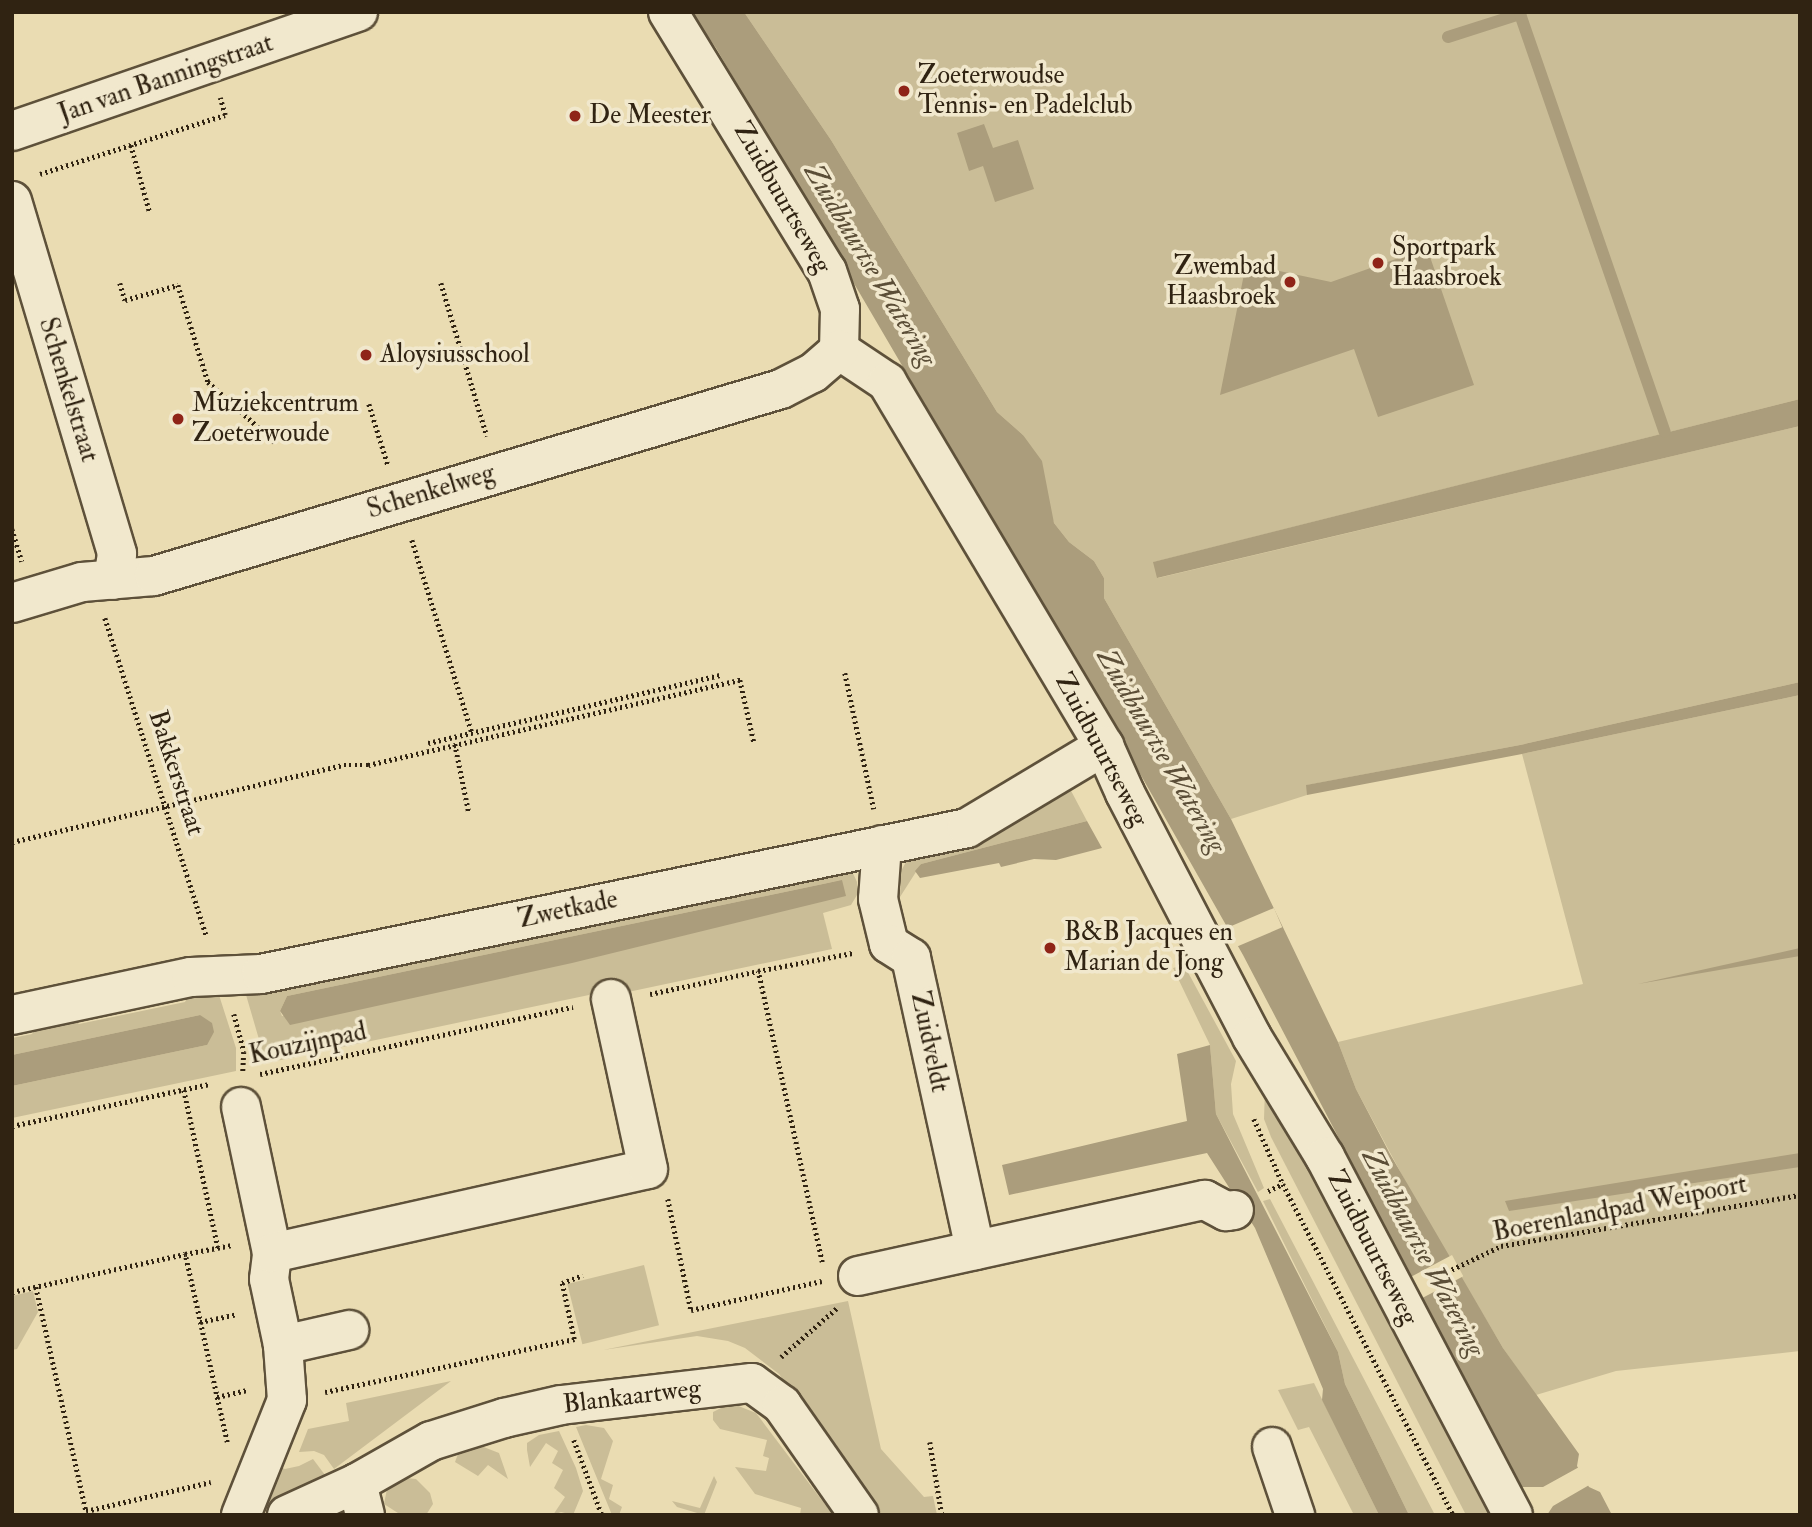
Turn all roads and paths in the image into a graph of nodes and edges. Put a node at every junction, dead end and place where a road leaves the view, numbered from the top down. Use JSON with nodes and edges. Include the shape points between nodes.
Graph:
{"nodes":[{"id":1,"x":358,"y":12,"type":"edge"},
{"id":2,"x":668,"y":12,"type":"edge"},
{"id":3,"x":209,"y":64,"type":"junction"},
{"id":4,"x":12,"y":131,"type":"edge"},
{"id":5,"x":131,"y":145,"type":"junction"},
{"id":6,"x":24,"y":188,"type":"edge"},
{"id":7,"x":150,"y":213,"type":"dead end"},
{"id":8,"x":120,"y":283,"type":"dead end"},
{"id":9,"x":441,"y":283,"type":"dead end"},
{"id":10,"x":839,"y":350,"type":"junction"},
{"id":11,"x":369,"y":404,"type":"dead end"},
{"id":12,"x":487,"y":436,"type":"dead end"},
{"id":13,"x":277,"y":444,"type":"dead end"},
{"id":14,"x":388,"y":465,"type":"dead end"},
{"id":15,"x":400,"y":502,"type":"junction"},
{"id":16,"x":113,"y":580,"type":"junction"},
{"id":17,"x":12,"y":603,"type":"edge"},
{"id":18,"x":845,"y":673,"type":"dead end"},
{"id":19,"x":721,"y":675,"type":"dead end"},
{"id":20,"x":472,"y":733,"type":"junction"},
{"id":21,"x":754,"y":742,"type":"dead end"},
{"id":22,"x":428,"y":743,"type":"dead end"},
{"id":23,"x":455,"y":744,"type":"junction"},
{"id":24,"x":1104,"y":746,"type":"junction"},
{"id":25,"x":166,"y":806,"type":"junction"},
{"id":26,"x":469,"y":813,"type":"dead end"},
{"id":27,"x":12,"y":842,"type":"edge"},
{"id":28,"x":882,"y":845,"type":"junction"},
{"id":29,"x":889,"y":944,"type":"junction"},
{"id":30,"x":758,"y":971,"type":"junction"},
{"id":31,"x":223,"y":977,"type":"junction"},
{"id":32,"x":611,"y":999,"type":"junction"},
{"id":33,"x":12,"y":1015,"type":"edge"},
{"id":34,"x":233,"y":1089,"type":"junction"},
{"id":35,"x":184,"y":1090,"type":"junction"},
{"id":36,"x":12,"y":1126,"type":"edge"},
{"id":37,"x":1258,"y":1135,"type":"dead end"},
{"id":38,"x":648,"y":1170,"type":"junction"},
{"id":39,"x":1283,"y":1184,"type":"junction"},
{"id":40,"x":1800,"y":1195,"type":"edge"},
{"id":41,"x":1249,"y":1202,"type":"joint"},
{"id":42,"x":270,"y":1245,"type":"junction"},
{"id":43,"x":218,"y":1248,"type":"junction"},
{"id":44,"x":975,"y":1250,"type":"junction"},
{"id":45,"x":185,"y":1254,"type":"junction"},
{"id":46,"x":583,"y":1275,"type":"dead end"},
{"id":47,"x":842,"y":1278,"type":"junction"},
{"id":48,"x":1424,"y":1283,"type":"dead end"},
{"id":49,"x":36,"y":1287,"type":"junction"},
{"id":50,"x":12,"y":1292,"type":"edge"},
{"id":51,"x":1364,"y":1314,"type":"dead end"},
{"id":52,"x":1354,"y":1320,"type":"junction"},
{"id":53,"x":349,"y":1330,"type":"dead end"},
{"id":54,"x":284,"y":1345,"type":"junction"},
{"id":55,"x":752,"y":1383,"type":"junction"},
{"id":56,"x":286,"y":1400,"type":"junction"},
{"id":57,"x":561,"y":1405,"type":"junction"},
{"id":58,"x":930,"y":1443,"type":"dead end"},
{"id":59,"x":1272,"y":1447,"type":"dead end"},
{"id":60,"x":230,"y":1451,"type":"dead end"},
{"id":61,"x":223,"y":1479,"type":"dead end"},
{"id":62,"x":361,"y":1499,"type":"edge"},
{"id":63,"x":86,"y":1513,"type":"edge"},
{"id":64,"x":241,"y":1515,"type":"edge"},
{"id":65,"x":287,"y":1515,"type":"edge"},
{"id":66,"x":603,"y":1515,"type":"edge"},
{"id":67,"x":859,"y":1515,"type":"edge"},
{"id":68,"x":942,"y":1515,"type":"edge"},
{"id":69,"x":1295,"y":1515,"type":"edge"},
{"id":70,"x":1454,"y":1515,"type":"edge"},
{"id":71,"x":1513,"y":1515,"type":"edge"}],
"edges":[{"from":1,"to":3,"type":"street","name":"Jan van Banningstraat"},
{"from":2,"to":10,"type":"street","name":"Zuidbuurtseweg","via":[[827,271],[840,309]]},
{"from":3,"to":4,"type":"street","name":"Jan van Banningstraat"},
{"from":3,"to":5,"type":"path","via":[[225,115]]},
{"from":5,"to":6,"type":"path"},
{"from":5,"to":7,"type":"path"},
{"from":6,"to":16,"type":"street","name":"Schenkelstraat","via":[[117,554]]},
{"from":8,"to":13,"type":"path","via":[[125,300],[178,285],[208,382]]},
{"from":9,"to":12,"type":"path"},
{"from":10,"to":15,"type":"street","name":"Schenkelweg","via":[[814,373],[781,389]]},
{"from":10,"to":24,"type":"street","name":"Zuidbuurtseweg","via":[[887,382]]},
{"from":11,"to":14,"type":"path"},
{"from":15,"to":16,"type":"street","name":"Schenkelweg","via":[[155,576]]},
{"from":15,"to":20,"type":"path"},
{"from":16,"to":17,"type":"street","name":"Schenkelweg","via":[[82,582]]},
{"from":16,"to":25,"type":"path","name":"Bakkerstraat","via":[[104,616]]},
{"from":18,"to":28,"type":"path"},
{"from":19,"to":20,"type":"path"},
{"from":20,"to":22,"type":"path"},
{"from":21,"to":23,"type":"path","via":[[740,680]]},
{"from":23,"to":25,"type":"path"},
{"from":23,"to":26,"type":"path"},
{"from":24,"to":28,"type":"street","name":"Zwetkade","via":[[967,828]]},
{"from":24,"to":71,"type":"street","name":"Zuidbuurtseweg","via":[[1252,1037],[1325,1157]]},
{"from":25,"to":27,"type":"path"},
{"from":25,"to":31,"type":"path","name":"Bakkerstraat"},
{"from":28,"to":29,"type":"street","via":[[878,899]]},
{"from":28,"to":31,"type":"street","name":"Zwetkade","via":[[261,974]]},
{"from":29,"to":30,"type":"path","name":"Kouzijnpad"},
{"from":29,"to":44,"type":"street","name":"Zuidveldt","via":[[911,958]]},
{"from":30,"to":32,"type":"path","name":"Kouzijnpad"},
{"from":30,"to":47,"type":"path"},
{"from":31,"to":33,"type":"street","name":"Zwetkade","via":[[191,977]]},
{"from":31,"to":34,"type":"path","via":[[244,1052]]},
{"from":32,"to":34,"type":"path","name":"Kouzijnpad"},
{"from":32,"to":38,"type":"street"},
{"from":34,"to":35,"type":"path","name":"Kouzijnpad"},
{"from":34,"to":42,"type":"street"},
{"from":35,"to":36,"type":"path","name":"Kouzijnpad"},
{"from":35,"to":43,"type":"path"},
{"from":37,"to":39,"type":"path","name":"Zuidbuurtseweg"},
{"from":38,"to":42,"type":"street"},
{"from":38,"to":47,"type":"path","via":[[666,1187],[691,1310]]},
{"from":39,"to":41,"type":"path"},
{"from":39,"to":52,"type":"path","name":"Zuidbuurtseweg"},
{"from":40,"to":48,"type":"path","name":"Boerenlandpad Weipoort","via":[[1501,1246]]},
{"from":41,"to":44,"type":"street","via":[[1226,1211],[1205,1200]]},
{"from":42,"to":43,"type":"path"},
{"from":42,"to":54,"type":"street","via":[[269,1279]]},
{"from":43,"to":45,"type":"path"},
{"from":44,"to":47,"type":"street"},
{"from":45,"to":49,"type":"path"},
{"from":45,"to":60,"type":"path"},
{"from":46,"to":56,"type":"path","via":[[562,1283],[574,1339]]},
{"from":47,"to":55,"type":"path","via":[[850,1297]]},
{"from":49,"to":50,"type":"path"},
{"from":49,"to":63,"type":"path"},
{"from":51,"to":52,"type":"path"},
{"from":52,"to":70,"type":"path","name":"Zuidbuurtseweg"},
{"from":53,"to":54,"type":"street"},
{"from":54,"to":56,"type":"street"},
{"from":55,"to":57,"type":"street","name":"Blankaartweg"},
{"from":55,"to":67,"type":"street","via":[[782,1405]]},
{"from":56,"to":64,"type":"street"},
{"from":57,"to":62,"type":"street","name":"Blankaartweg","via":[[431,1441]]},
{"from":57,"to":66,"type":"path"},
{"from":58,"to":68,"type":"path"},
{"from":59,"to":69,"type":"street"},
{"from":61,"to":63,"type":"path"},
{"from":62,"to":65,"type":"street","name":"Blankaartweg"}]}
